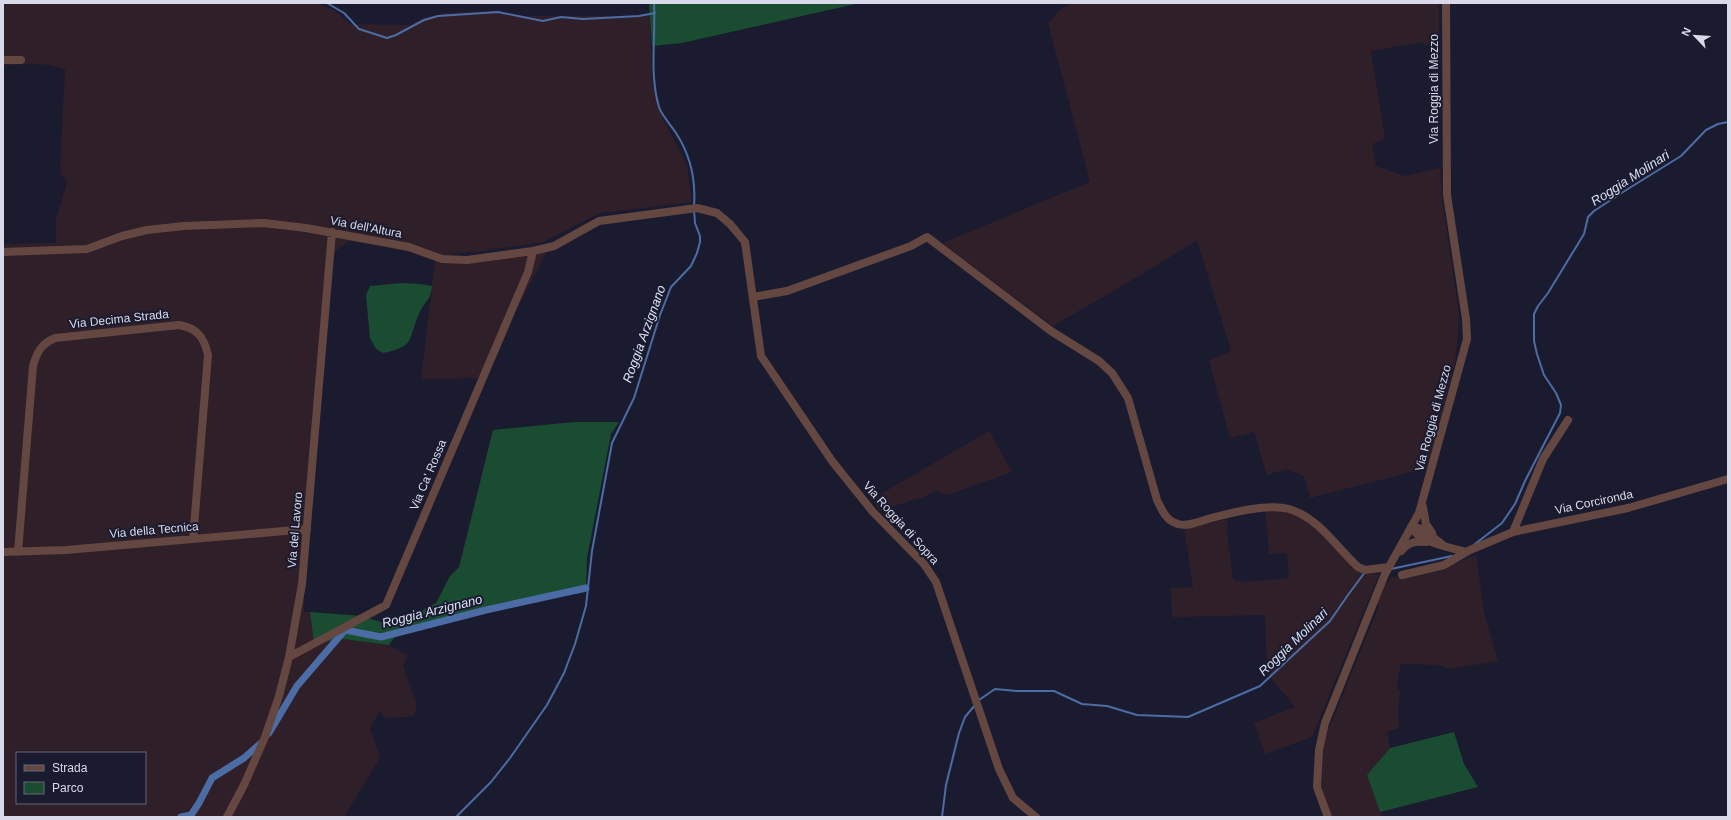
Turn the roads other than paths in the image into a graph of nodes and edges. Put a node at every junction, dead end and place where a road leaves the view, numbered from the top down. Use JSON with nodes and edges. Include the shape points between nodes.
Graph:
{"nodes":[{"id":1,"x":1446,"y":3,"type":"edge"},
{"id":2,"x":3,"y":60,"type":"edge"},
{"id":3,"x":21,"y":60,"type":"dead end"},
{"id":4,"x":717,"y":213,"type":"joint"},
{"id":5,"x":332,"y":232,"type":"junction"},
{"id":6,"x":533,"y":251,"type":"junction"},
{"id":7,"x":3,"y":252,"type":"edge"},
{"id":8,"x":753,"y":297,"type":"junction"},
{"id":9,"x":1568,"y":420,"type":"dead end"},
{"id":10,"x":1728,"y":480,"type":"edge"},
{"id":11,"x":1423,"y":500,"type":"junction"},
{"id":12,"x":1411,"y":527,"type":"junction"},
{"id":13,"x":307,"y":529,"type":"junction"},
{"id":14,"x":1513,"y":532,"type":"junction"},
{"id":15,"x":193,"y":539,"type":"junction"},
{"id":16,"x":1443,"y":545,"type":"junction"},
{"id":17,"x":3,"y":552,"type":"edge"},
{"id":18,"x":18,"y":552,"type":"junction"},
{"id":19,"x":1466,"y":552,"type":"junction"},
{"id":20,"x":1389,"y":567,"type":"junction"},
{"id":21,"x":1402,"y":576,"type":"dead end"},
{"id":22,"x":289,"y":657,"type":"junction"},
{"id":23,"x":227,"y":817,"type":"edge"},
{"id":24,"x":1036,"y":817,"type":"edge"},
{"id":25,"x":1328,"y":817,"type":"edge"}],
"edges":[{"from":1,"to":11,"type":"street","name":"Via Roggia di Mezzo","via":[[1447,195],[1467,339]]},
{"from":2,"to":3,"type":"street"},
{"from":4,"to":6,"type":"street","name":"Via dell'Altura","via":[[697,208],[599,221],[554,246]]},
{"from":4,"to":8,"type":"street","name":"Via Roggia di Sopra","via":[[745,242]]},
{"from":5,"to":6,"type":"street","name":"Via dell'Altura","via":[[409,247],[442,259],[468,260]]},
{"from":5,"to":7,"type":"street","name":"Via dell'Altura","via":[[264,223],[184,226],[138,232],[87,249]]},
{"from":5,"to":13,"type":"street","name":"Via del Lavoro"},
{"from":6,"to":22,"type":"street","name":"Via Ca' Rossa","via":[[528,272],[386,605]]},
{"from":8,"to":20,"type":"street","via":[[787,291],[911,246],[927,237],[1051,331],[1099,361],[1112,373],[1128,398],[1157,500],[1163,514],[1172,522],[1187,525],[1255,510],[1276,507],[1287,509],[1318,525],[1358,567],[1365,570]]},
{"from":8,"to":24,"type":"street","name":"Via Roggia di Sopra","via":[[761,356],[832,461],[873,512],[924,564],[936,582],[999,769],[1013,798]]},
{"from":9,"to":14,"type":"street","via":[[1543,459]]},
{"from":10,"to":14,"type":"street","name":"Via Corcironda","via":[[1628,508]]},
{"from":11,"to":12,"type":"street","name":"Via Roggia di Mezzo"},
{"from":11,"to":16,"type":"street","via":[[1426,524]]},
{"from":12,"to":16,"type":"street","via":[[1423,529]]},
{"from":12,"to":20,"type":"street","name":"Via Roggia di Mezzo"},
{"from":13,"to":15,"type":"street","name":"Via della Tecnica"},
{"from":13,"to":22,"type":"street","name":"Via del Lavoro","via":[[302,584]]},
{"from":14,"to":19,"type":"street","name":"Via Corcironda"},
{"from":15,"to":18,"type":"street","name":"Via della Tecnica"},
{"from":15,"to":18,"type":"street","name":"Via Decima Strada","via":[[208,355],[206,343],[198,333],[189,326],[179,325],[55,338],[45,342],[36,354]]},
{"from":16,"to":19,"type":"street"},
{"from":16,"to":20,"type":"street","via":[[1416,541],[1409,543]]},
{"from":17,"to":18,"type":"street","name":"Via della Tecnica"},
{"from":19,"to":21,"type":"street","name":"Via Corcironda","via":[[1444,565]]},
{"from":20,"to":25,"type":"street","name":"Via Roggia di Mezzo","via":[[1324,729],[1319,750],[1317,787]]},
{"from":22,"to":23,"type":"street","name":"Via del Lavoro","via":[[265,737]]}]}
